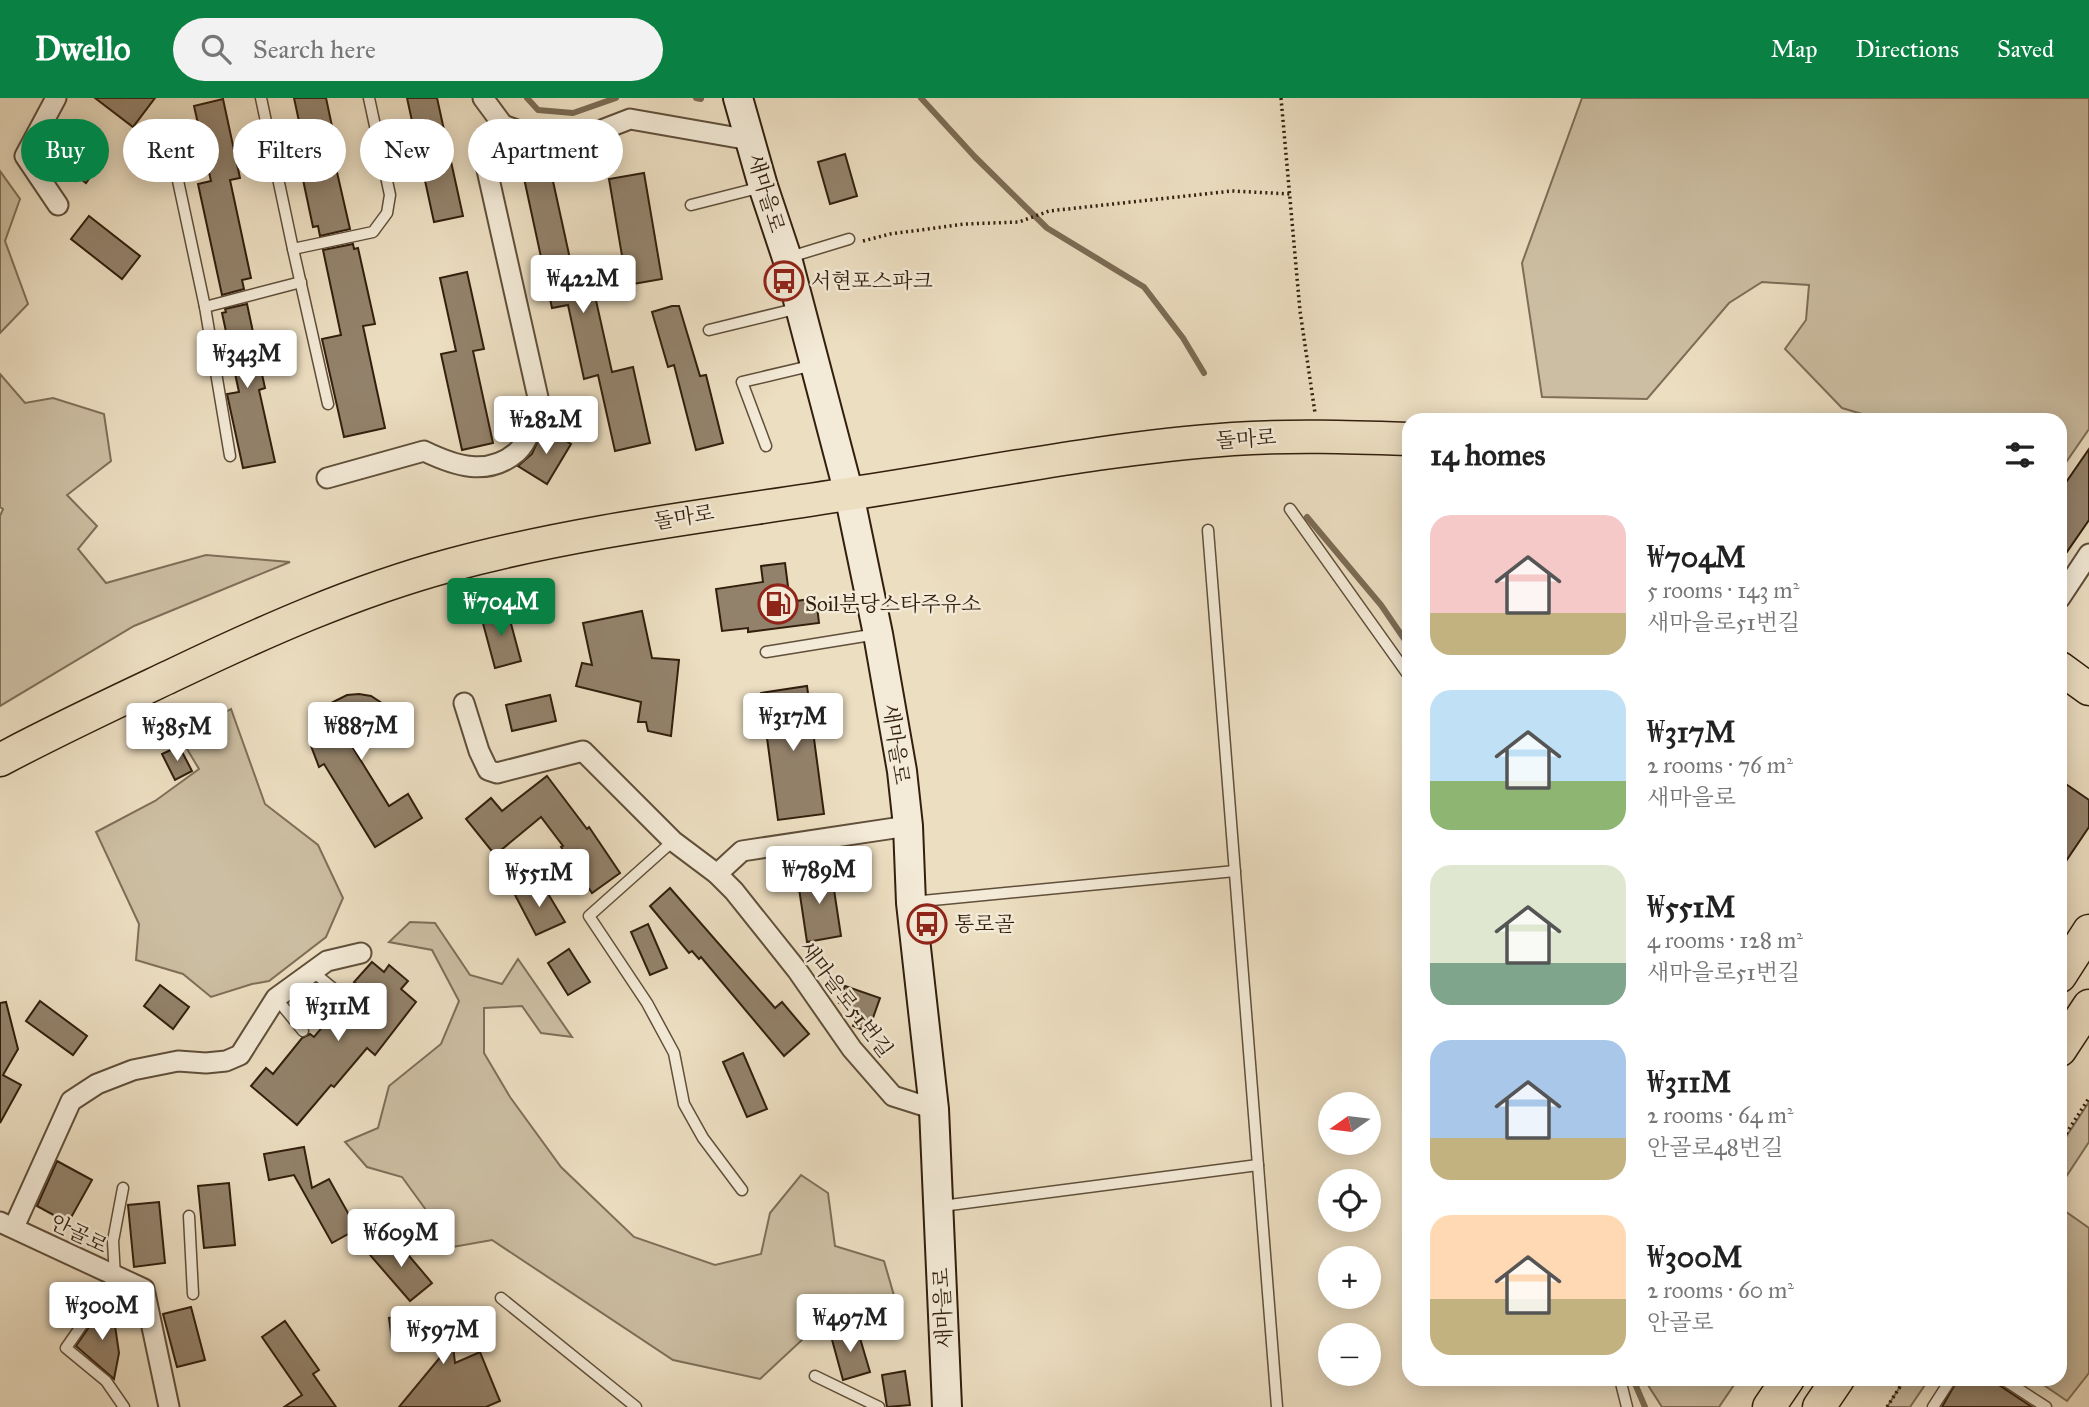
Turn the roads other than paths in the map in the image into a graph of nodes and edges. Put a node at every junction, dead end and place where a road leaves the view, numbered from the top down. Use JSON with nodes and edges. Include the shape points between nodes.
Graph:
{"nodes":[{"id":1,"x":56,"y":98,"type":"edge"},
{"id":2,"x":261,"y":98,"type":"edge"},
{"id":3,"x":369,"y":98,"type":"edge"},
{"id":4,"x":484,"y":98,"type":"edge"},
{"id":5,"x":738,"y":98,"type":"edge"},
{"id":6,"x":499,"y":119,"type":"edge"},
{"id":7,"x":623,"y":122,"type":"edge"},
{"id":8,"x":750,"y":140,"type":"junction"},
{"id":9,"x":178,"y":182,"type":"edge"},
{"id":10,"x":490,"y":182,"type":"edge"},
{"id":11,"x":763,"y":186,"type":"junction"},
{"id":12,"x":58,"y":205,"type":"dead end"},
{"id":13,"x":691,"y":205,"type":"dead end"},
{"id":14,"x":849,"y":239,"type":"road end"},
{"id":15,"x":293,"y":249,"type":"junction"},
{"id":16,"x":787,"y":258,"type":"junction"},
{"id":17,"x":301,"y":282,"type":"junction"},
{"id":18,"x":205,"y":307,"type":"junction"},
{"id":19,"x":800,"y":307,"type":"junction"},
{"id":20,"x":709,"y":330,"type":"dead end"},
{"id":21,"x":815,"y":365,"type":"junction"},
{"id":22,"x":328,"y":404,"type":"dead end"},
{"id":23,"x":1402,"y":439,"type":"edge"},
{"id":24,"x":766,"y":446,"type":"dead end"},
{"id":25,"x":230,"y":456,"type":"dead end"},
{"id":26,"x":327,"y":478,"type":"dead end"},
{"id":27,"x":849,"y":494,"type":"junction"},
{"id":28,"x":1290,"y":509,"type":"dead end"},
{"id":29,"x":1208,"y":530,"type":"dead end"},
{"id":30,"x":2089,"y":554,"type":"edge"},
{"id":31,"x":2067,"y":587,"type":"edge"},
{"id":32,"x":877,"y":634,"type":"junction"},
{"id":33,"x":766,"y":652,"type":"dead end"},
{"id":34,"x":1402,"y":666,"type":"edge"},
{"id":35,"x":2067,"y":673,"type":"edge"},
{"id":36,"x":2089,"y":689,"type":"edge"},
{"id":37,"x":464,"y":703,"type":"dead end"},
{"id":38,"x":0,"y":760,"type":"edge"},
{"id":39,"x":908,"y":826,"type":"junction"},
{"id":40,"x":673,"y":841,"type":"junction"},
{"id":41,"x":1235,"y":871,"type":"junction"},
{"id":42,"x":717,"y":874,"type":"junction"},
{"id":43,"x":911,"y":902,"type":"junction"},
{"id":44,"x":2089,"y":931,"type":"edge"},
{"id":45,"x":361,"y":953,"type":"dead end"},
{"id":46,"x":2067,"y":965,"type":"edge"},
{"id":47,"x":311,"y":971,"type":"junction"},
{"id":48,"x":340,"y":995,"type":"dead end"},
{"id":49,"x":276,"y":998,"type":"junction"},
{"id":50,"x":2089,"y":1006,"type":"edge"},
{"id":51,"x":303,"y":1031,"type":"dead end"},
{"id":52,"x":2067,"y":1039,"type":"edge"},
{"id":53,"x":934,"y":1109,"type":"junction"},
{"id":54,"x":1258,"y":1165,"type":"junction"},
{"id":55,"x":123,"y":1188,"type":"dead end"},
{"id":56,"x":742,"y":1190,"type":"dead end"},
{"id":57,"x":938,"y":1207,"type":"junction"},
{"id":58,"x":189,"y":1216,"type":"dead end"},
{"id":59,"x":7,"y":1225,"type":"edge"},
{"id":60,"x":115,"y":1277,"type":"junction"},
{"id":61,"x":193,"y":1294,"type":"dead end"},
{"id":62,"x":501,"y":1298,"type":"dead end"},
{"id":63,"x":815,"y":1376,"type":"dead end"},
{"id":64,"x":1622,"y":1386,"type":"edge"},
{"id":65,"x":1783,"y":1386,"type":"edge"},
{"id":66,"x":1833,"y":1386,"type":"edge"},
{"id":67,"x":1946,"y":1386,"type":"edge"},
{"id":68,"x":2014,"y":1386,"type":"edge"},
{"id":69,"x":124,"y":1407,"type":"edge"},
{"id":70,"x":169,"y":1407,"type":"edge"},
{"id":71,"x":636,"y":1407,"type":"edge"},
{"id":72,"x":879,"y":1407,"type":"edge"},
{"id":73,"x":947,"y":1407,"type":"edge"},
{"id":74,"x":1278,"y":1407,"type":"edge"},
{"id":75,"x":1627,"y":1407,"type":"edge"},
{"id":76,"x":1769,"y":1407,"type":"edge"},
{"id":77,"x":1819,"y":1407,"type":"edge"},
{"id":78,"x":1933,"y":1407,"type":"edge"},
{"id":79,"x":2046,"y":1407,"type":"edge"}],
"edges":[{"from":1,"to":12,"type":"street","via":[[25,156]]},
{"from":2,"to":15,"type":"lane"},
{"from":3,"to":15,"type":"lane","via":[[390,195],[387,214],[373,232]]},
{"from":4,"to":6,"type":"street"},
{"from":5,"to":8,"type":"street","name":"새마을로"},
{"from":7,"to":8,"type":"street","via":[[630,119]]},
{"from":8,"to":11,"type":"street","name":"새마을로"},
{"from":9,"to":18,"type":"lane"},
{"from":10,"to":26,"type":"street","via":[[539,402],[531,431],[518,452],[489,468],[448,463],[424,451]]},
{"from":11,"to":13,"type":"lane"},
{"from":11,"to":16,"type":"street","name":"새마을로"},
{"from":14,"to":16,"type":"lane"},
{"from":15,"to":17,"type":"lane"},
{"from":16,"to":19,"type":"street","name":"새마을로"},
{"from":17,"to":18,"type":"lane"},
{"from":17,"to":22,"type":"lane"},
{"from":18,"to":25,"type":"lane"},
{"from":19,"to":20,"type":"lane"},
{"from":19,"to":21,"type":"street","name":"새마을로"},
{"from":21,"to":24,"type":"lane","via":[[741,382]]},
{"from":21,"to":27,"type":"street","name":"새마을로"},
{"from":23,"to":27,"type":"main road","name":"돌마로","via":[[1233,439],[1142,448]]},
{"from":27,"to":32,"type":"street","name":"새마을로"},
{"from":27,"to":38,"type":"main road","name":"돌마로","via":[[648,523],[449,566],[338,602],[229,649]]},
{"from":28,"to":34,"type":"lane"},
{"from":29,"to":41,"type":"lane"},
{"from":30,"to":31,"type":"street"},
{"from":32,"to":33,"type":"lane"},
{"from":32,"to":39,"type":"street","name":"새마을로"},
{"from":35,"to":36,"type":"main road"},
{"from":37,"to":40,"type":"street","name":"새마을로51번길","via":[[488,770],[497,773],[583,751]]},
{"from":39,"to":42,"type":"street","via":[[742,851]]},
{"from":39,"to":43,"type":"street","name":"새마을로"},
{"from":40,"to":42,"type":"street","name":"새마을로51번길"},
{"from":40,"to":56,"type":"lane","via":[[589,916],[674,1053],[684,1104]]},
{"from":41,"to":43,"type":"lane"},
{"from":41,"to":54,"type":"lane"},
{"from":42,"to":53,"type":"street","name":"새마을로51번길","via":[[893,1096]]},
{"from":43,"to":53,"type":"street","name":"새마을로"},
{"from":44,"to":46,"type":"main road"},
{"from":45,"to":47,"type":"street","via":[[327,961]]},
{"from":47,"to":48,"type":"lane"},
{"from":47,"to":49,"type":"street"},
{"from":49,"to":51,"type":"lane"},
{"from":49,"to":59,"type":"street","via":[[240,1055],[226,1061],[178,1061],[133,1070],[97,1084],[71,1101]]},
{"from":50,"to":52,"type":"main road"},
{"from":53,"to":57,"type":"street","name":"새마을로"},
{"from":54,"to":57,"type":"lane"},
{"from":54,"to":74,"type":"lane"},
{"from":55,"to":60,"type":"lane","via":[[114,1241]]},
{"from":57,"to":73,"type":"street","name":"새마을로"},
{"from":58,"to":61,"type":"lane"},
{"from":59,"to":60,"type":"street","name":"안골로"},
{"from":60,"to":69,"type":"lane","via":[[66,1348],[106,1381]]},
{"from":60,"to":70,"type":"street","name":"안골로","via":[[144,1289]]},
{"from":62,"to":71,"type":"lane"},
{"from":63,"to":72,"type":"lane"},
{"from":64,"to":75,"type":"lane"},
{"from":65,"to":76,"type":"main road"},
{"from":66,"to":77,"type":"main road"},
{"from":67,"to":78,"type":"lane"},
{"from":68,"to":79,"type":"lane"}]}
